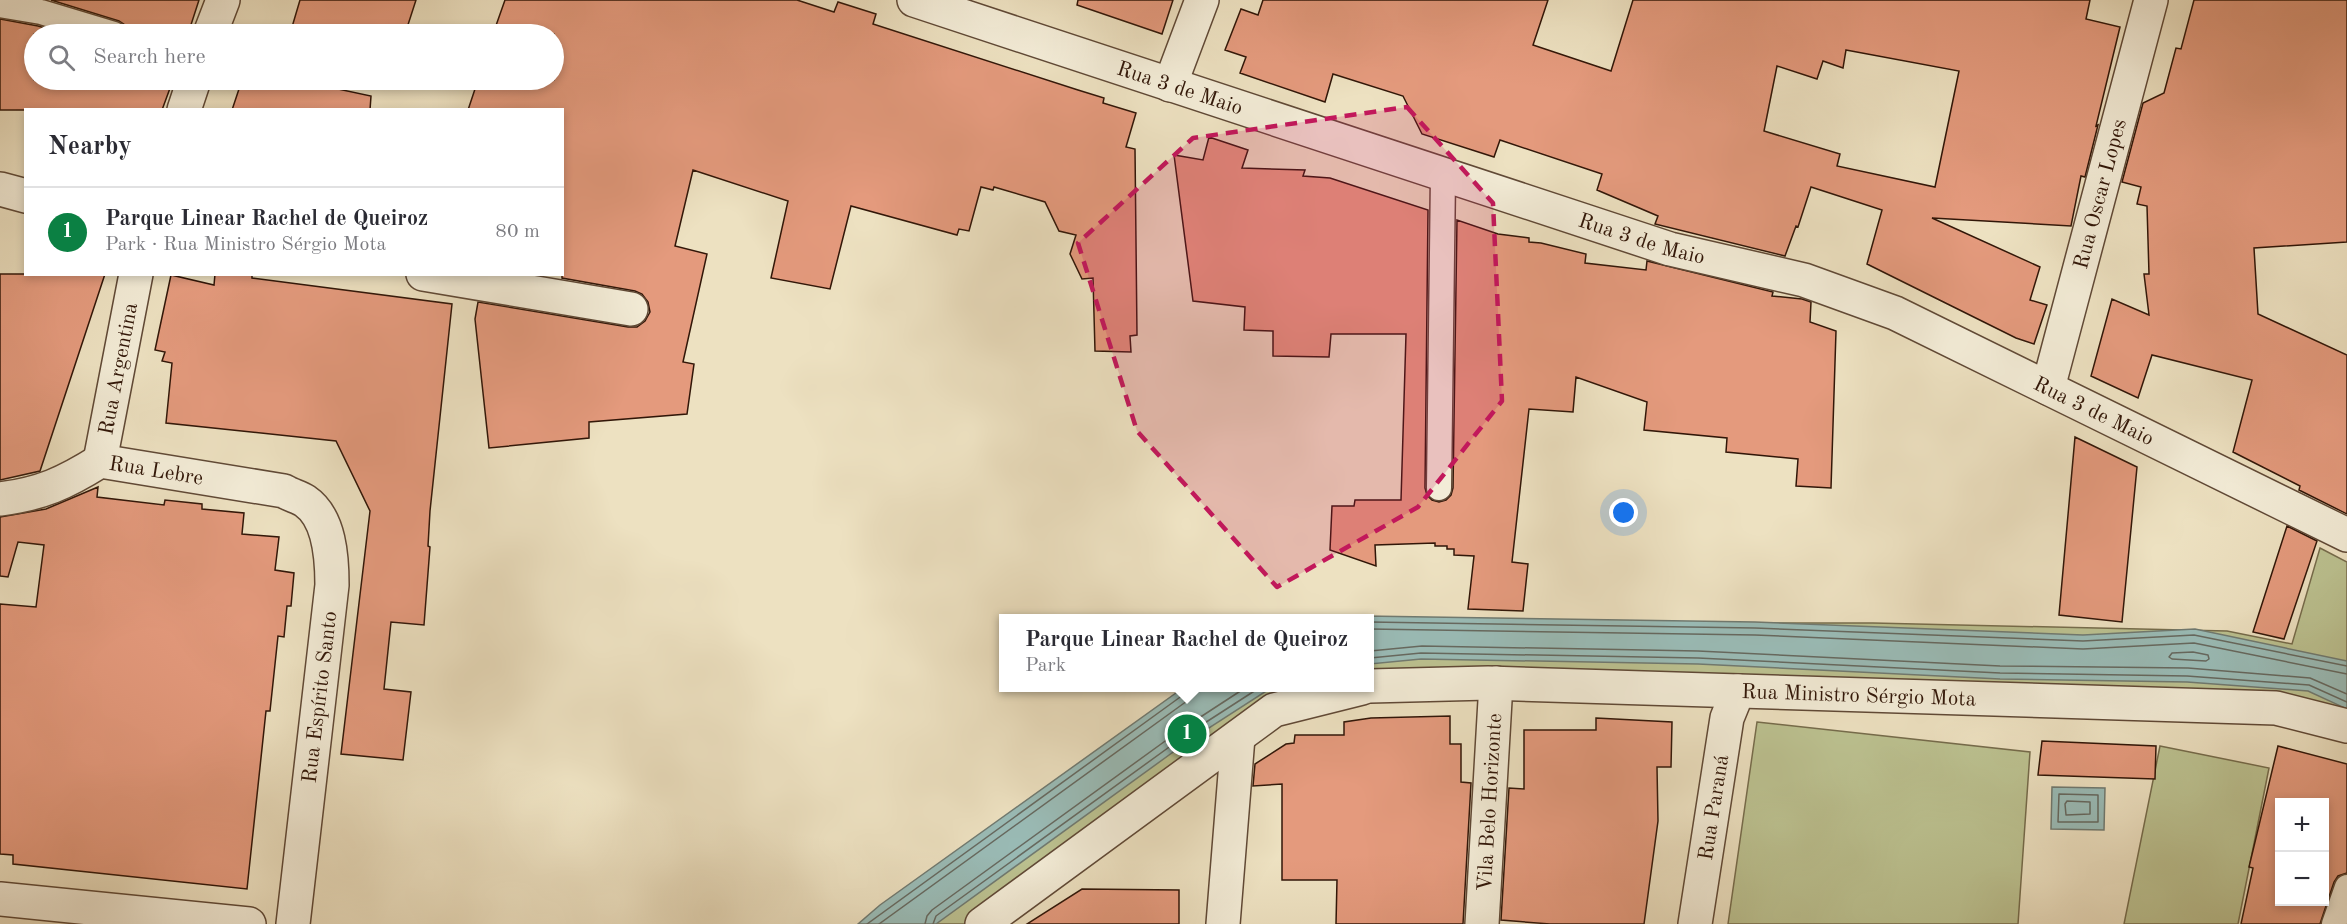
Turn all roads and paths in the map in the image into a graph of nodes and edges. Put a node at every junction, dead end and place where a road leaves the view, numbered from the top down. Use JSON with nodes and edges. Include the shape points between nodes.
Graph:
{"nodes":[{"id":1,"x":223,"y":0,"type":"edge"},
{"id":2,"x":914,"y":0,"type":"edge"},
{"id":3,"x":1202,"y":0,"type":"edge"},
{"id":4,"x":2151,"y":0,"type":"edge"},
{"id":5,"x":0,"y":5,"type":"edge"},
{"id":6,"x":81,"y":24,"type":"edge"},
{"id":7,"x":214,"y":24,"type":"edge"},
{"id":8,"x":1170,"y":85,"type":"junction"},
{"id":9,"x":191,"y":90,"type":"edge"},
{"id":10,"x":185,"y":108,"type":"edge"},
{"id":11,"x":1443,"y":175,"type":"junction"},
{"id":12,"x":0,"y":189,"type":"edge"},
{"id":13,"x":24,"y":195,"type":"edge"},
{"id":14,"x":136,"y":276,"type":"edge"},
{"id":15,"x":435,"y":276,"type":"edge"},
{"id":16,"x":631,"y":309,"type":"dead end"},
{"id":17,"x":2048,"y":388,"type":"junction"},
{"id":18,"x":100,"y":461,"type":"junction"},
{"id":19,"x":1439,"y":488,"type":"dead end"},
{"id":20,"x":284,"y":491,"type":"joint"},
{"id":21,"x":0,"y":499,"type":"edge"},
{"id":22,"x":2347,"y":535,"type":"edge"},
{"id":23,"x":1496,"y":683,"type":"junction"},
{"id":24,"x":1374,"y":686,"type":"edge"},
{"id":25,"x":1738,"y":691,"type":"junction"},
{"id":26,"x":1343,"y":692,"type":"edge"},
{"id":27,"x":2347,"y":726,"type":"edge"},
{"id":28,"x":1238,"y":737,"type":"junction"},
{"id":29,"x":2347,"y":887,"type":"edge"},
{"id":30,"x":0,"y":899,"type":"edge"},
{"id":31,"x":249,"y":924,"type":"edge"},
{"id":32,"x":293,"y":924,"type":"edge"},
{"id":33,"x":982,"y":924,"type":"edge"},
{"id":34,"x":1223,"y":924,"type":"edge"},
{"id":35,"x":1482,"y":924,"type":"edge"},
{"id":36,"x":1695,"y":924,"type":"edge"},
{"id":37,"x":2334,"y":924,"type":"edge"}],
"edges":[{"from":1,"to":7,"type":"street"},
{"from":2,"to":8,"type":"street","name":"Rua 3 de Maio"},
{"from":3,"to":8,"type":"street"},
{"from":4,"to":17,"type":"street","name":"Rua Oscar Lopes"},
{"from":5,"to":6,"type":"lane"},
{"from":8,"to":11,"type":"street","name":"Rua 3 de Maio"},
{"from":9,"to":10,"type":"street"},
{"from":11,"to":17,"type":"street","name":"Rua 3 de Maio","via":[[1670,249],[1804,280],[1895,313]]},
{"from":11,"to":19,"type":"lane"},
{"from":12,"to":13,"type":"street"},
{"from":14,"to":18,"type":"street","name":"Rua Argentina"},
{"from":15,"to":16,"type":"street"},
{"from":17,"to":22,"type":"street","name":"Rua 3 de Maio"},
{"from":18,"to":20,"type":"street","name":"Rua Lebre"},
{"from":18,"to":21,"type":"street","name":"Rua Lebre","via":[[65,483]]},
{"from":20,"to":32,"type":"street","name":"Rua Espírito Santo","via":[[315,511],[333,558]]},
{"from":23,"to":24,"type":"street","name":"Rua Ministro Sérgio Mota"},
{"from":23,"to":25,"type":"street","name":"Rua Ministro Sérgio Mota"},
{"from":23,"to":35,"type":"street","name":"Vila Belo Horizonte"},
{"from":25,"to":27,"type":"street","name":"Rua Ministro Sérgio Mota","via":[[2276,708]]},
{"from":25,"to":36,"type":"street","name":"Rua Paraná","via":[[1727,718]]},
{"from":26,"to":28,"type":"street","via":[[1274,710]]},
{"from":28,"to":33,"type":"street"},
{"from":28,"to":34,"type":"street"},
{"from":29,"to":37,"type":"lane"},
{"from":30,"to":31,"type":"street"}]}
